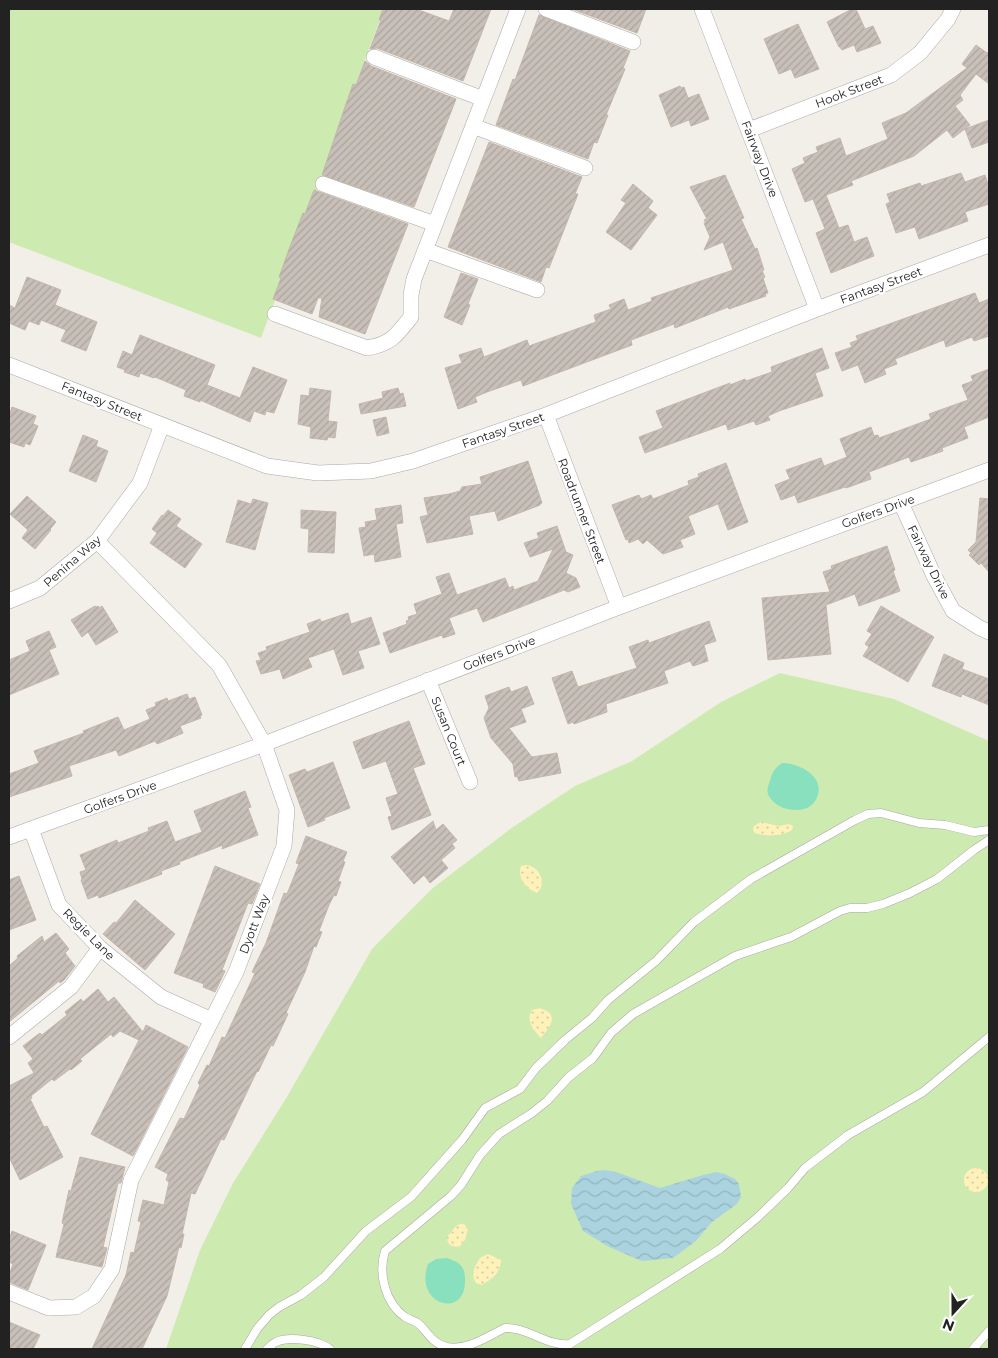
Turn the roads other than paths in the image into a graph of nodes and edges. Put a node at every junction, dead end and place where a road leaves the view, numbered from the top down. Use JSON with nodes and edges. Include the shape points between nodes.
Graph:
{"nodes":[{"id":1,"x":518,"y":9,"type":"edge"},
{"id":2,"x":546,"y":9,"type":"edge"},
{"id":3,"x":702,"y":9,"type":"edge"},
{"id":4,"x":952,"y":9,"type":"edge"},
{"id":5,"x":633,"y":42,"type":"dead end"},
{"id":6,"x":374,"y":57,"type":"dead end"},
{"id":7,"x":483,"y":99,"type":"junction"},
{"id":8,"x":473,"y":126,"type":"junction"},
{"id":9,"x":749,"y":130,"type":"junction"},
{"id":10,"x":585,"y":168,"type":"dead end"},
{"id":11,"x":323,"y":184,"type":"dead end"},
{"id":12,"x":435,"y":224,"type":"junction"},
{"id":13,"x":989,"y":245,"type":"edge"},
{"id":14,"x":425,"y":250,"type":"junction"},
{"id":15,"x":537,"y":290,"type":"dead end"},
{"id":16,"x":817,"y":309,"type":"junction"},
{"id":17,"x":274,"y":314,"type":"dead end"},
{"id":18,"x":9,"y":365,"type":"edge"},
{"id":19,"x":546,"y":415,"type":"junction"},
{"id":20,"x":162,"y":425,"type":"junction"},
{"id":21,"x":989,"y":470,"type":"edge"},
{"id":22,"x":901,"y":503,"type":"junction"},
{"id":23,"x":97,"y":541,"type":"junction"},
{"id":24,"x":9,"y":601,"type":"edge"},
{"id":25,"x":619,"y":607,"type":"junction"},
{"id":26,"x":989,"y":632,"type":"edge"},
{"id":27,"x":428,"y":680,"type":"junction"},
{"id":28,"x":264,"y":744,"type":"junction"},
{"id":29,"x":470,"y":782,"type":"dead end"},
{"id":30,"x":31,"y":829,"type":"junction"},
{"id":31,"x":989,"y":830,"type":"edge"},
{"id":32,"x":9,"y":838,"type":"edge"},
{"id":33,"x":989,"y":840,"type":"edge"},
{"id":34,"x":100,"y":948,"type":"junction"},
{"id":35,"x":212,"y":1020,"type":"junction"},
{"id":36,"x":9,"y":1037,"type":"edge"},
{"id":37,"x":989,"y":1037,"type":"edge"},
{"id":38,"x":9,"y":1292,"type":"edge"},
{"id":39,"x":989,"y":1331,"type":"edge"},
{"id":40,"x":245,"y":1349,"type":"edge"},
{"id":41,"x":267,"y":1349,"type":"edge"},
{"id":42,"x":330,"y":1349,"type":"edge"},
{"id":43,"x":973,"y":1349,"type":"edge"}],
"edges":[{"from":1,"to":7,"type":"street"},
{"from":2,"to":5,"type":"street"},
{"from":3,"to":9,"type":"street","name":"Fairway Drive"},
{"from":4,"to":9,"type":"street","name":"Hook Street","via":[[948,19],[920,53],[891,76]]},
{"from":6,"to":7,"type":"street"},
{"from":7,"to":8,"type":"street"},
{"from":8,"to":10,"type":"street"},
{"from":8,"to":12,"type":"street"},
{"from":9,"to":16,"type":"street","name":"Fairway Drive"},
{"from":11,"to":12,"type":"street"},
{"from":12,"to":14,"type":"street"},
{"from":13,"to":16,"type":"street","name":"Fantasy Street"},
{"from":14,"to":15,"type":"street"},
{"from":14,"to":17,"type":"street","via":[[414,279],[411,317],[396,336],[382,345],[367,348]]},
{"from":16,"to":19,"type":"street","name":"Fantasy Street"},
{"from":18,"to":20,"type":"street","name":"Fantasy Street"},
{"from":19,"to":20,"type":"street","name":"Fantasy Street","via":[[413,461],[371,471],[318,474],[267,466]]},
{"from":19,"to":25,"type":"street","name":"Roadrunner Street"},
{"from":20,"to":23,"type":"street","name":"Penina Way","via":[[140,484]]},
{"from":21,"to":22,"type":"street","name":"Golfers Drive"},
{"from":22,"to":25,"type":"street","name":"Golfers Drive"},
{"from":22,"to":26,"type":"street","name":"Fairway Drive","via":[[953,611]]},
{"from":23,"to":24,"type":"street","name":"Penina Way","via":[[40,588]]},
{"from":23,"to":28,"type":"street","name":"Dyott Way","via":[[219,665]]},
{"from":25,"to":27,"type":"street","name":"Golfers Drive"},
{"from":27,"to":28,"type":"street","name":"Golfers Drive"},
{"from":27,"to":29,"type":"street","name":"Susan Court"},
{"from":28,"to":30,"type":"street","name":"Golfers Drive"},
{"from":28,"to":35,"type":"street","name":"Dyott Way","via":[[287,810],[284,846],[236,972]]},
{"from":30,"to":32,"type":"street","name":"Golfers Drive"},
{"from":30,"to":34,"type":"street","name":"Regie Lane","via":[[60,904]]},
{"from":31,"to":40,"type":"lane","via":[[974,832],[888,814],[868,814],[740,886],[694,922],[656,961],[608,1000],[536,1068],[520,1089],[484,1108],[462,1140],[411,1197],[366,1231],[324,1277],[269,1315]]},
{"from":33,"to":37,"type":"lane","via":[[937,879],[883,904],[840,911],[790,937],[735,956],[633,1014],[611,1032],[593,1058],[547,1101],[499,1134],[451,1196],[385,1251],[385,1291],[403,1315],[421,1325],[434,1342],[449,1347],[471,1344],[505,1328],[528,1332],[561,1345],[570,1344],[720,1249],[764,1212],[802,1170],[848,1135],[923,1092]]},
{"from":34,"to":35,"type":"street","name":"Regie Lane","via":[[161,997]]},
{"from":34,"to":36,"type":"street","via":[[72,987]]},
{"from":35,"to":38,"type":"street","name":"Dyott Way","via":[[131,1180],[112,1269],[94,1296],[76,1307],[49,1308]]},
{"from":39,"to":43,"type":"lane"},
{"from":41,"to":42,"type":"lane","via":[[283,1340],[307,1340]]}]}
